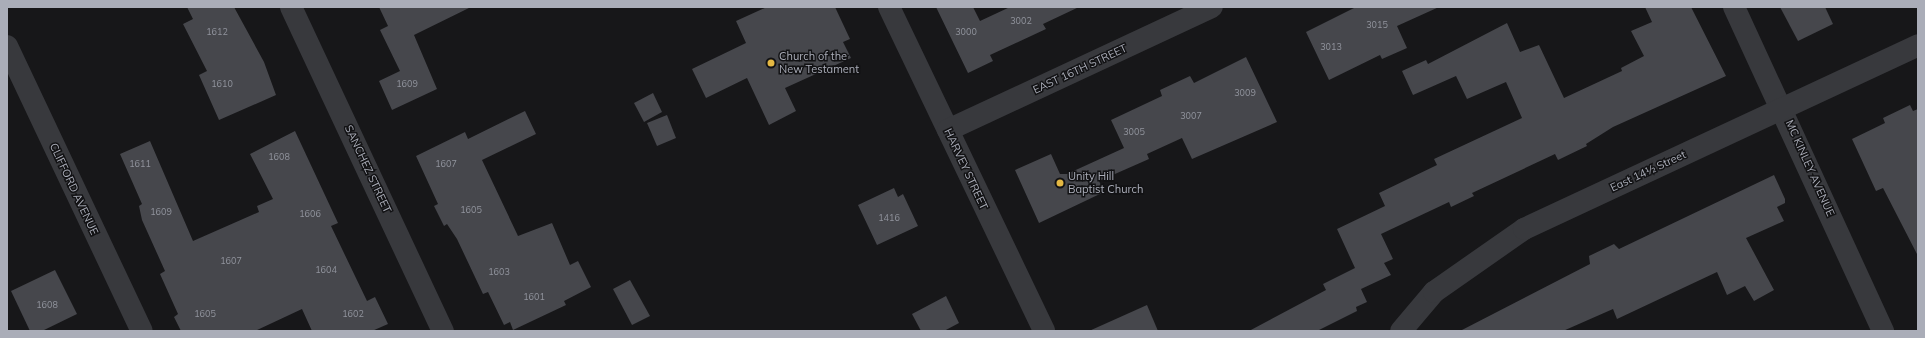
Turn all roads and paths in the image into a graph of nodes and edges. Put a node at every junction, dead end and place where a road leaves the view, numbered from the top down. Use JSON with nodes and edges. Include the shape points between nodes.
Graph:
{"nodes":[{"id":1,"x":291,"y":7,"type":"edge"},
{"id":2,"x":889,"y":7,"type":"edge"},
{"id":3,"x":1212,"y":7,"type":"edge"},
{"id":4,"x":1734,"y":7,"type":"edge"},
{"id":5,"x":1918,"y":45,"type":"edge"},
{"id":6,"x":7,"y":46,"type":"edge"},
{"id":7,"x":1783,"y":109,"type":"junction"},
{"id":8,"x":948,"y":130,"type":"junction"},
{"id":9,"x":142,"y":331,"type":"edge"},
{"id":10,"x":443,"y":331,"type":"edge"},
{"id":11,"x":1044,"y":331,"type":"edge"},
{"id":12,"x":1401,"y":331,"type":"edge"},
{"id":13,"x":1883,"y":331,"type":"edge"}],
"edges":[{"from":1,"to":10,"type":"street","name":"SANCHEZ STREET"},
{"from":2,"to":8,"type":"street","name":"HARVEY STREET"},
{"from":3,"to":8,"type":"street","name":"EAST 16TH STREET"},
{"from":4,"to":7,"type":"street","name":"MC KINLEY AVENUE"},
{"from":5,"to":7,"type":"street","name":"East 14½ Street"},
{"from":6,"to":9,"type":"street","name":"CLIFFORD AVENUE"},
{"from":7,"to":12,"type":"street","name":"East 14½ Street","via":[[1524,229],[1434,292]]},
{"from":7,"to":13,"type":"street","name":"MC KINLEY AVENUE"},
{"from":8,"to":11,"type":"street","name":"HARVEY STREET"}]}
